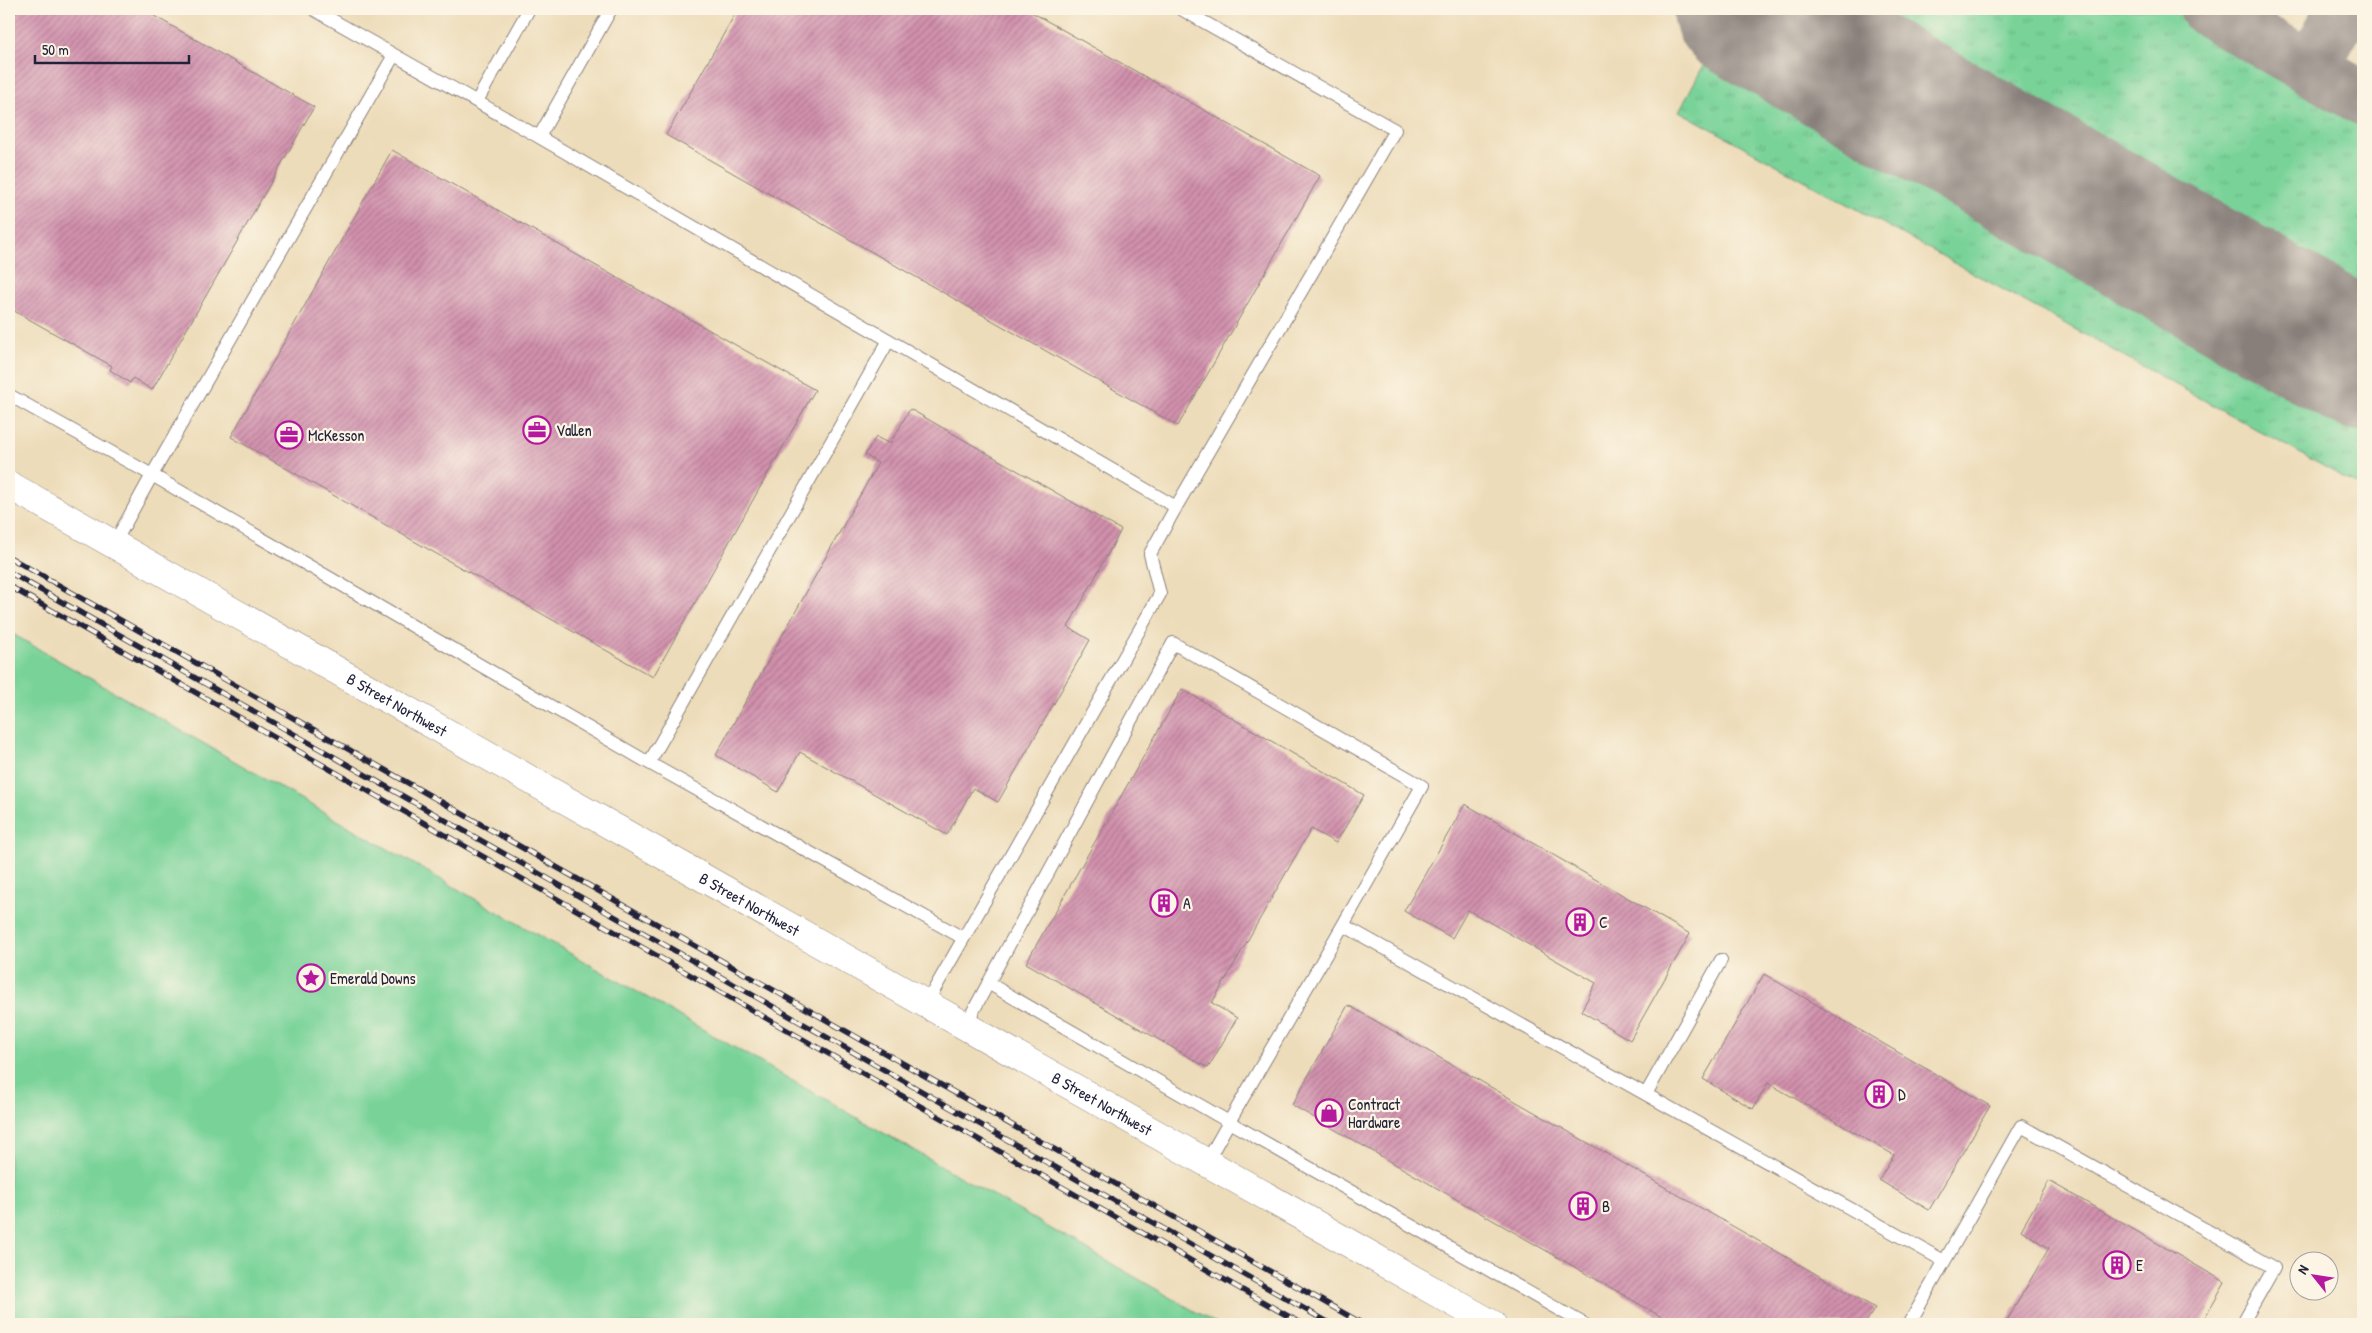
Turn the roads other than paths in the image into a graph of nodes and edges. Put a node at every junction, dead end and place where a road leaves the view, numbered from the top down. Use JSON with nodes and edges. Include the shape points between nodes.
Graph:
{"nodes":[{"id":1,"x":313,"y":9,"type":"edge"},
{"id":2,"x":529,"y":9,"type":"edge"},
{"id":3,"x":611,"y":9,"type":"edge"},
{"id":4,"x":1181,"y":9,"type":"edge"},
{"id":5,"x":394,"y":55,"type":"junction"},
{"id":6,"x":477,"y":102,"type":"junction"},
{"id":7,"x":539,"y":137,"type":"junction"},
{"id":8,"x":889,"y":340,"type":"junction"},
{"id":9,"x":9,"y":395,"type":"edge"},
{"id":10,"x":152,"y":475,"type":"junction"},
{"id":11,"x":9,"y":485,"type":"edge"},
{"id":12,"x":1176,"y":507,"type":"junction"},
{"id":13,"x":114,"y":544,"type":"junction"},
{"id":14,"x":649,"y":763,"type":"junction"},
{"id":15,"x":1343,"y":925,"type":"junction"},
{"id":16,"x":963,"y":938,"type":"junction"},
{"id":17,"x":1721,"y":960,"type":"dead end"},
{"id":18,"x":988,"y":983,"type":"junction"},
{"id":19,"x":926,"y":1004,"type":"junction"},
{"id":20,"x":965,"y":1026,"type":"junction"},
{"id":21,"x":1646,"y":1094,"type":"junction"},
{"id":22,"x":1229,"y":1122,"type":"junction"},
{"id":23,"x":1206,"y":1163,"type":"junction"},
{"id":24,"x":1944,"y":1261,"type":"junction"},
{"id":25,"x":1492,"y":1324,"type":"edge"},
{"id":26,"x":1584,"y":1324,"type":"edge"},
{"id":27,"x":1909,"y":1324,"type":"edge"},
{"id":28,"x":2242,"y":1324,"type":"edge"}],
"edges":[{"from":1,"to":5,"type":"lane"},
{"from":2,"to":6,"type":"lane"},
{"from":3,"to":7,"type":"lane"},
{"from":4,"to":12,"type":"lane","via":[[1395,130]]},
{"from":5,"to":6,"type":"lane"},
{"from":5,"to":10,"type":"lane"},
{"from":6,"to":7,"type":"lane"},
{"from":7,"to":8,"type":"lane"},
{"from":8,"to":12,"type":"lane"},
{"from":8,"to":14,"type":"lane"},
{"from":9,"to":10,"type":"lane"},
{"from":10,"to":13,"type":"lane"},
{"from":10,"to":14,"type":"lane"},
{"from":11,"to":13,"type":"street","name":"B Street Northwest"},
{"from":12,"to":16,"type":"lane","via":[[1150,554],[1160,594]]},
{"from":13,"to":19,"type":"street","name":"B Street Northwest"},
{"from":14,"to":16,"type":"lane"},
{"from":15,"to":18,"type":"lane","via":[[1422,786],[1173,643]]},
{"from":15,"to":21,"type":"lane"},
{"from":15,"to":22,"type":"lane"},
{"from":16,"to":19,"type":"lane"},
{"from":17,"to":21,"type":"lane"},
{"from":18,"to":20,"type":"lane"},
{"from":18,"to":22,"type":"lane"},
{"from":19,"to":20,"type":"street","name":"B Street Northwest"},
{"from":20,"to":23,"type":"street","name":"B Street Northwest"},
{"from":21,"to":24,"type":"lane"},
{"from":22,"to":23,"type":"lane"},
{"from":22,"to":26,"type":"lane"},
{"from":23,"to":25,"type":"street","name":"B Street Northwest"},
{"from":24,"to":27,"type":"lane"},
{"from":24,"to":28,"type":"lane","via":[[2020,1126],[2274,1268]]}]}
